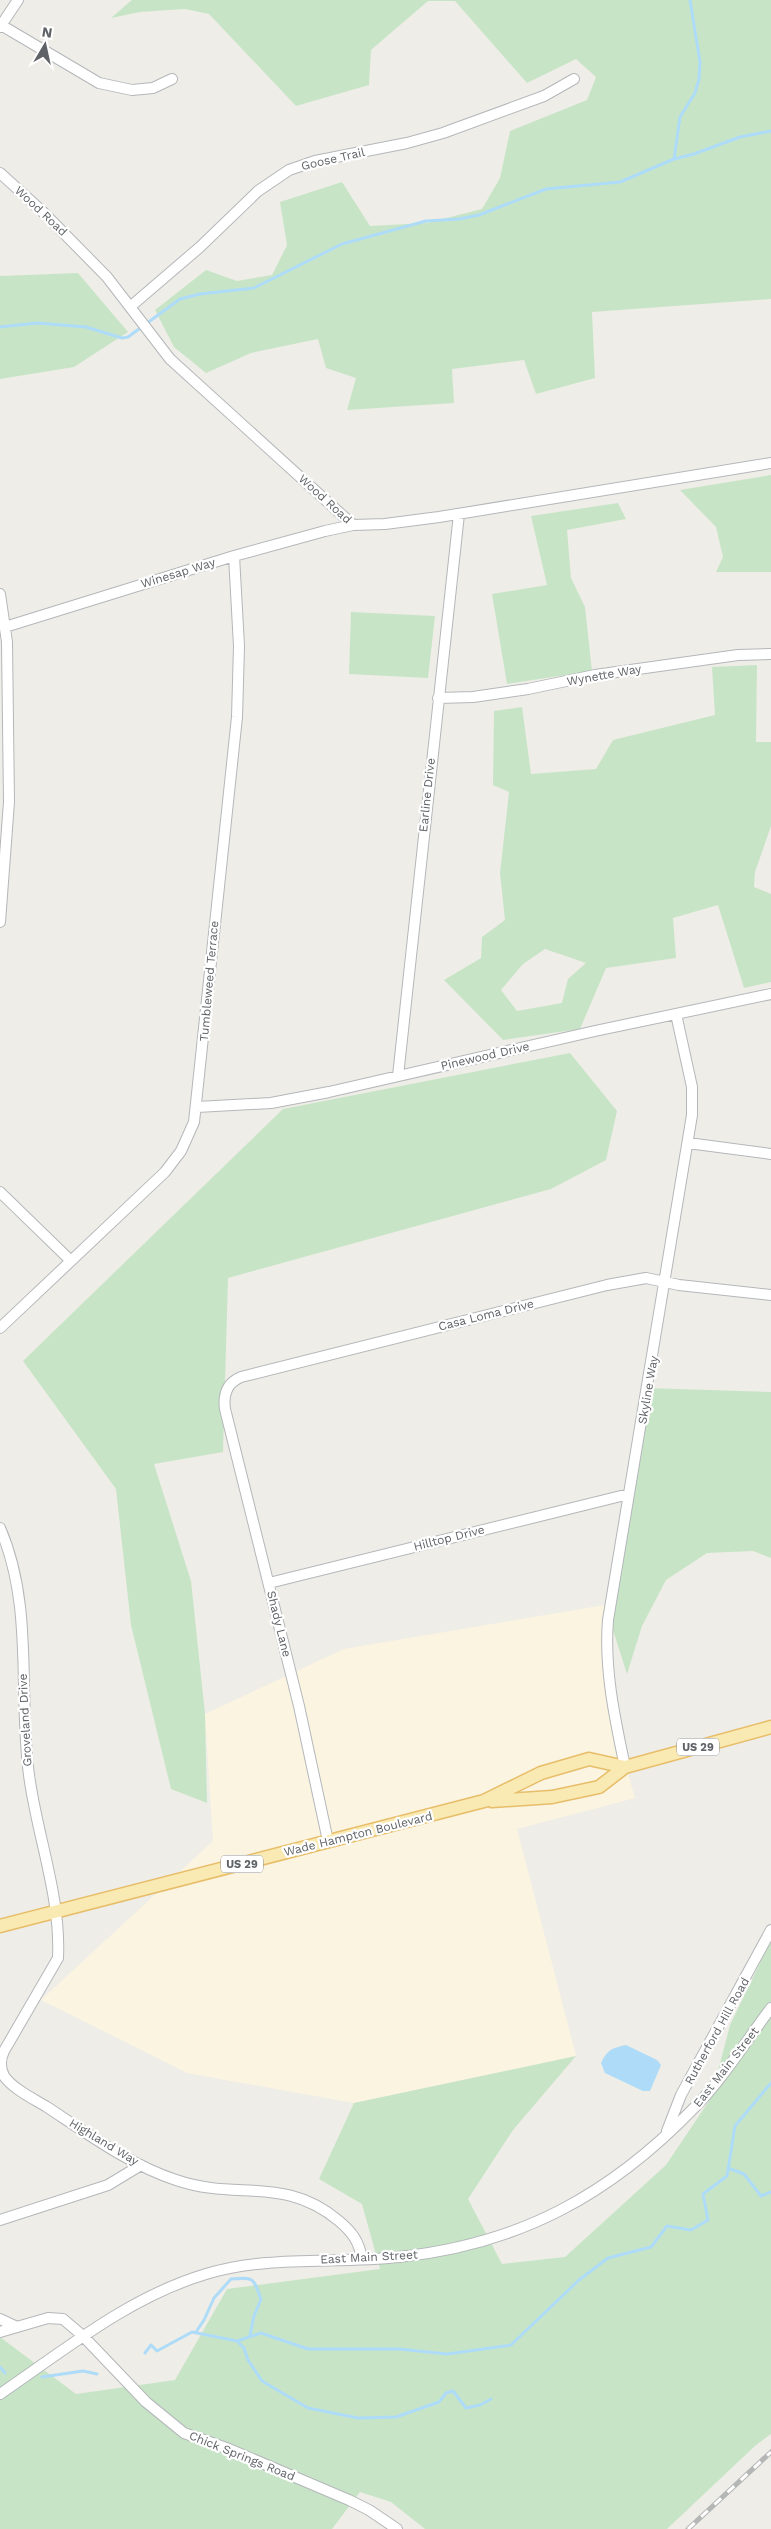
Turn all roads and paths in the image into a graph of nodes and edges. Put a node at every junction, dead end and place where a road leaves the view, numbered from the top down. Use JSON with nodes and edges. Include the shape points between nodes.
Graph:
{"nodes":[{"id":1,"x":18,"y":0,"type":"edge"},
{"id":2,"x":1,"y":26,"type":"edge"},
{"id":3,"x":172,"y":79,"type":"dead end"},
{"id":4,"x":574,"y":79,"type":"dead end"},
{"id":5,"x":0,"y":173,"type":"edge"},
{"id":6,"x":130,"y":307,"type":"junction"},
{"id":7,"x":771,"y":463,"type":"edge"},
{"id":8,"x":459,"y":514,"type":"junction"},
{"id":9,"x":353,"y":525,"type":"junction"},
{"id":10,"x":234,"y":556,"type":"junction"},
{"id":11,"x":0,"y":594,"type":"edge"},
{"id":12,"x":5,"y":627,"type":"junction"},
{"id":13,"x":771,"y":654,"type":"edge"},
{"id":14,"x":438,"y":698,"type":"junction"},
{"id":15,"x":4,"y":823,"type":"edge"},
{"id":16,"x":0,"y":922,"type":"edge"},
{"id":17,"x":771,"y":994,"type":"edge"},
{"id":18,"x":676,"y":1014,"type":"junction"},
{"id":19,"x":398,"y":1076,"type":"junction"},
{"id":20,"x":197,"y":1108,"type":"junction"},
{"id":21,"x":688,"y":1143,"type":"junction"},
{"id":22,"x":771,"y":1154,"type":"edge"},
{"id":23,"x":0,"y":1192,"type":"edge"},
{"id":24,"x":70,"y":1260,"type":"junction"},
{"id":25,"x":665,"y":1282,"type":"junction"},
{"id":26,"x":771,"y":1295,"type":"edge"},
{"id":27,"x":0,"y":1328,"type":"edge"},
{"id":28,"x":225,"y":1408,"type":"joint"},
{"id":29,"x":629,"y":1494,"type":"junction"},
{"id":30,"x":0,"y":1528,"type":"edge"},
{"id":31,"x":269,"y":1583,"type":"junction"},
{"id":32,"x":771,"y":1727,"type":"edge"},
{"id":33,"x":625,"y":1767,"type":"junction"},
{"id":34,"x":484,"y":1802,"type":"junction"},
{"id":35,"x":328,"y":1841,"type":"junction"},
{"id":36,"x":56,"y":1912,"type":"junction"},
{"id":37,"x":0,"y":1926,"type":"edge"},
{"id":38,"x":771,"y":1930,"type":"edge"},
{"id":39,"x":771,"y":2008,"type":"edge"},
{"id":40,"x":666,"y":2133,"type":"junction"},
{"id":41,"x":141,"y":2165,"type":"junction"},
{"id":42,"x":0,"y":2220,"type":"edge"},
{"id":43,"x":362,"y":2258,"type":"junction"},
{"id":44,"x":0,"y":2319,"type":"edge"},
{"id":45,"x":17,"y":2327,"type":"junction"},
{"id":46,"x":0,"y":2332,"type":"edge"},
{"id":47,"x":83,"y":2336,"type":"junction"},
{"id":48,"x":0,"y":2394,"type":"edge"},
{"id":49,"x":397,"y":2529,"type":"edge"}],
"edges":[{"from":1,"to":2,"type":"street"},
{"from":2,"to":3,"type":"street","via":[[99,83],[132,90],[153,88]]},
{"from":4,"to":6,"type":"street","name":"Goose Trail","via":[[544,96],[443,133],[316,161],[290,170],[258,191],[200,247]]},
{"from":5,"to":6,"type":"street","name":"Wood Road","via":[[72,241]]},
{"from":6,"to":9,"type":"street","name":"Wood Road","via":[[170,359]]},
{"from":7,"to":8,"type":"street","name":"Wood Road"},
{"from":8,"to":9,"type":"street","name":"Wood Road"},
{"from":8,"to":14,"type":"street","name":"Earline Drive"},
{"from":9,"to":10,"type":"street","name":"Winesap Way"},
{"from":10,"to":12,"type":"street","name":"Winesap Way"},
{"from":10,"to":20,"type":"street","name":"Tumbleweed Terrace","via":[[239,646],[237,717]]},
{"from":11,"to":12,"type":"street"},
{"from":12,"to":15,"type":"street","via":[[9,736]]},
{"from":13,"to":14,"type":"street","name":"Wynette Way","via":[[738,655],[595,675],[473,697]]},
{"from":14,"to":19,"type":"street","name":"Earline Drive"},
{"from":15,"to":16,"type":"street"},
{"from":17,"to":18,"type":"street","name":"Pinewood Drive"},
{"from":18,"to":19,"type":"street","name":"Pinewood Drive"},
{"from":18,"to":21,"type":"street","name":"Skyline Way","via":[[692,1087]]},
{"from":19,"to":20,"type":"street","name":"Pinewood Drive","via":[[271,1103]]},
{"from":20,"to":24,"type":"street","name":"Tumbleweed Terrace","via":[[188,1138],[172,1164]]},
{"from":21,"to":22,"type":"street"},
{"from":21,"to":25,"type":"street","name":"Skyline Way"},
{"from":23,"to":24,"type":"street"},
{"from":24,"to":27,"type":"street","name":"Tumbleweed Terrace"},
{"from":25,"to":26,"type":"street","name":"Casa Loma Drive"},
{"from":25,"to":28,"type":"street","name":"Casa Loma Drive","via":[[646,1278],[607,1285],[241,1377],[228,1388]]},
{"from":25,"to":29,"type":"street","name":"Skyline Way"},
{"from":28,"to":31,"type":"street","name":"Shady Lane"},
{"from":29,"to":31,"type":"street","name":"Hilltop Drive"},
{"from":29,"to":33,"type":"street","name":"Skyline Way","via":[[607,1641],[614,1716]]},
{"from":30,"to":36,"type":"street","name":"Groveland Drive","via":[[17,1580],[21,1611],[25,1747],[36,1820]]},
{"from":31,"to":35,"type":"street","name":"Shady Lane"},
{"from":32,"to":33,"type":"main road","name":"Wade Hampton Boulevard","number":"US 29"},
{"from":33,"to":34,"type":"main road","name":"Wade Hampton Boulevard","number":"US 29","via":[[599,1787],[552,1797]]},
{"from":33,"to":34,"type":"main road","name":"Wade Hampton Boulevard","number":"US 29","via":[[589,1759],[541,1774]]},
{"from":34,"to":35,"type":"main road","name":"Wade Hampton Boulevard","number":"US 29"},
{"from":35,"to":36,"type":"main road","name":"Wade Hampton Boulevard","number":"US 29"},
{"from":36,"to":37,"type":"main road","name":"Wade Hampton Boulevard","number":"US 29"},
{"from":36,"to":41,"type":"street","name":"Highland Way","via":[[58,1958],[4,2051],[2,2073],[26,2094]]},
{"from":38,"to":40,"type":"street","name":"Rutherford Hill Road","via":[[681,2095]]},
{"from":39,"to":40,"type":"street","name":"East Main Street","via":[[694,2108]]},
{"from":40,"to":43,"type":"street","name":"East Main Street","via":[[654,2147],[610,2182],[545,2219],[450,2249],[396,2258]]},
{"from":41,"to":42,"type":"street","via":[[108,2185]]},
{"from":41,"to":43,"type":"street","name":"Highland Way","via":[[197,2186],[301,2197],[323,2208],[348,2228],[360,2245]]},
{"from":43,"to":47,"type":"street","name":"East Main Street","via":[[268,2262],[208,2273],[179,2282],[135,2303]]},
{"from":44,"to":45,"type":"street"},
{"from":45,"to":46,"type":"street","name":"Chick Springs Road"},
{"from":45,"to":47,"type":"street","name":"Chick Springs Road","via":[[48,2318],[63,2320]]},
{"from":47,"to":48,"type":"street","name":"East Main Street"},
{"from":47,"to":49,"type":"street","name":"Chick Springs Road","via":[[146,2402],[184,2433],[349,2500]]}]}
